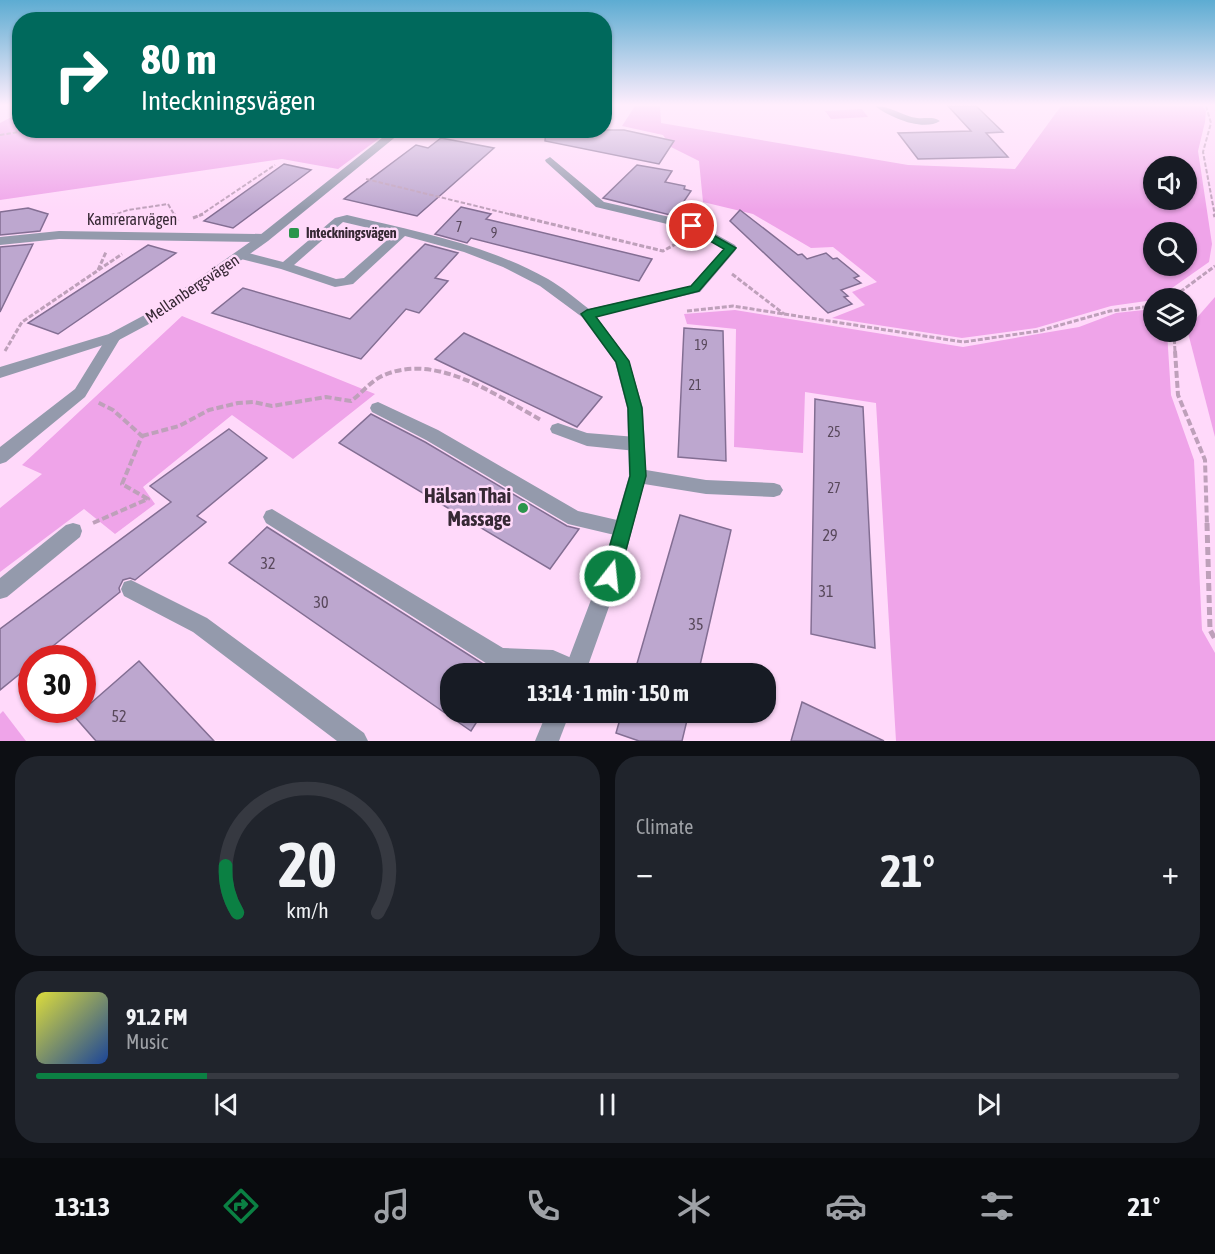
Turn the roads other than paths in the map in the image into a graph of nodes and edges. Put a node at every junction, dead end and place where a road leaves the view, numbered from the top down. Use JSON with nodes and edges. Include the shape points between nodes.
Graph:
{"nodes":[{"id":1,"x":386,"y":141,"type":"edge"},
{"id":2,"x":550,"y":160,"type":"dead end"},
{"id":3,"x":404,"y":231,"type":"junction"},
{"id":4,"x":264,"y":238,"type":"junction"},
{"id":5,"x":0,"y":241,"type":"edge"},
{"id":6,"x":241,"y":255,"type":"junction"},
{"id":7,"x":285,"y":266,"type":"junction"},
{"id":8,"x":587,"y":314,"type":"junction"},
{"id":9,"x":114,"y":337,"type":"junction"},
{"id":10,"x":0,"y":373,"type":"edge"},
{"id":11,"x":378,"y":408,"type":"dead end"},
{"id":12,"x":558,"y":429,"type":"road end"},
{"id":13,"x":636,"y":444,"type":"junction"},
{"id":14,"x":0,"y":457,"type":"edge"},
{"id":15,"x":638,"y":476,"type":"junction"},
{"id":16,"x":774,"y":490,"type":"dead end"},
{"id":17,"x":272,"y":517,"type":"dead end"},
{"id":18,"x":623,"y":529,"type":"junction"},
{"id":19,"x":74,"y":531,"type":"road end"},
{"id":20,"x":132,"y":589,"type":"dead end"},
{"id":21,"x":0,"y":590,"type":"edge"},
{"id":22,"x":557,"y":663,"type":"edge"},
{"id":23,"x":577,"y":663,"type":"edge"},
{"id":24,"x":554,"y":723,"type":"edge"},
{"id":25,"x":356,"y":741,"type":"edge"},
{"id":26,"x":547,"y":741,"type":"edge"}],
"edges":[{"from":1,"to":4,"type":"street","name":"Mellanbergsvägen"},
{"from":2,"to":8,"type":"street","via":[[600,205],[692,226],[731,248],[695,289]]},
{"from":3,"to":7,"type":"street","via":[[347,218],[339,220]]},
{"from":3,"to":7,"type":"street","via":[[348,282],[335,283]]},
{"from":3,"to":8,"type":"street","via":[[507,264],[545,283]]},
{"from":4,"to":5,"type":"street","name":"Kamrerarvägen","via":[[58,235]]},
{"from":4,"to":6,"type":"street","name":"Mellanbergsvägen"},
{"from":6,"to":7,"type":"street"},
{"from":6,"to":9,"type":"street","name":"Mellanbergsvägen","via":[[180,299]]},
{"from":8,"to":13,"type":"street","via":[[622,361],[635,408]]},
{"from":9,"to":10,"type":"street"},
{"from":9,"to":14,"type":"street","name":"Mellanbergsvägen","via":[[80,393]]},
{"from":11,"to":18,"type":"street","via":[[574,518]]},
{"from":12,"to":13,"type":"street","via":[[587,439]]},
{"from":13,"to":15,"type":"street"},
{"from":15,"to":16,"type":"street","via":[[706,487]]},
{"from":15,"to":18,"type":"street"},
{"from":17,"to":22,"type":"street","via":[[500,659]]},
{"from":18,"to":23,"type":"street"},
{"from":19,"to":21,"type":"street"},
{"from":20,"to":25,"type":"street","via":[[200,625]]},
{"from":24,"to":26,"type":"street"}]}
